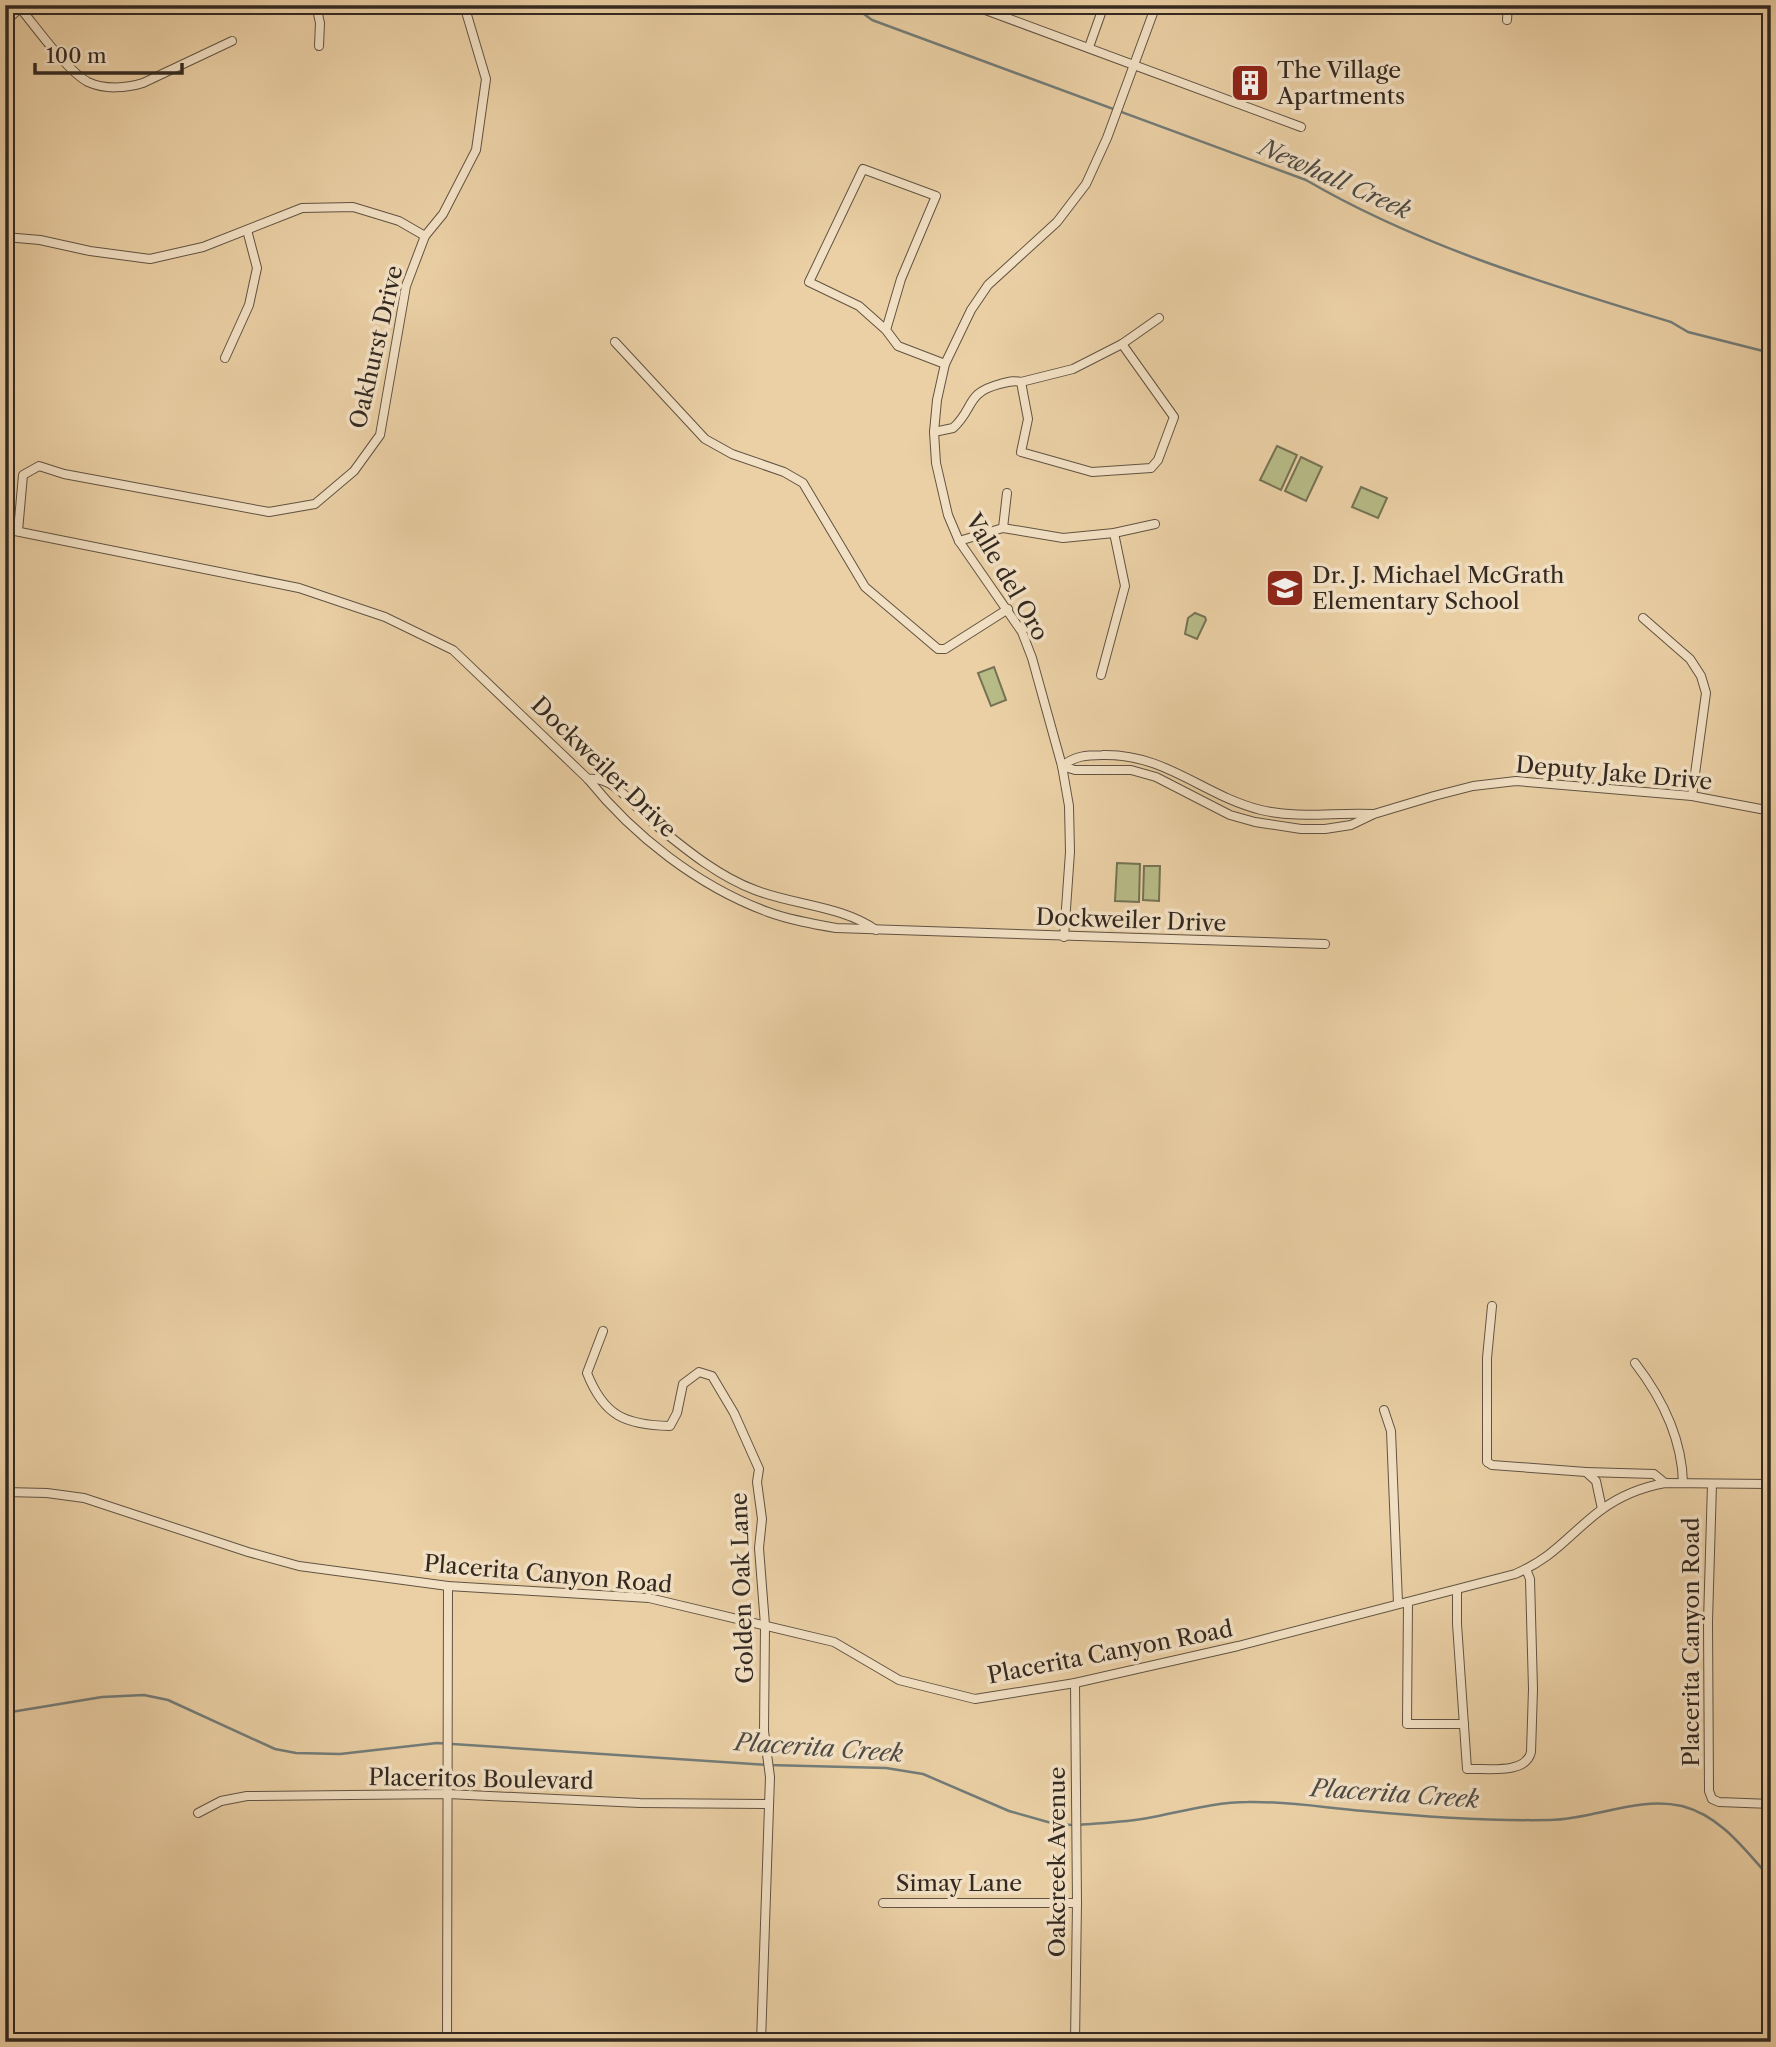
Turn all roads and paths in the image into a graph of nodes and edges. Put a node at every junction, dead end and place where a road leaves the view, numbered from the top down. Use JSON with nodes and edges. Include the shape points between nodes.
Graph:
{"nodes":[{"id":1,"x":316,"y":5,"type":"edge"},
{"id":2,"x":464,"y":5,"type":"edge"},
{"id":3,"x":972,"y":5,"type":"edge"},
{"id":4,"x":1104,"y":5,"type":"edge"},
{"id":5,"x":1156,"y":5,"type":"edge"},
{"id":6,"x":1508,"y":5,"type":"edge"},
{"id":7,"x":22,"y":7,"type":"edge"},
{"id":8,"x":1507,"y":20,"type":"dead end"},
{"id":9,"x":5,"y":22,"type":"edge"},
{"id":10,"x":232,"y":41,"type":"dead end"},
{"id":11,"x":319,"y":46,"type":"dead end"},
{"id":12,"x":1089,"y":47,"type":"junction"},
{"id":13,"x":1135,"y":64,"type":"junction"},
{"id":14,"x":1301,"y":127,"type":"dead end"},
{"id":15,"x":247,"y":230,"type":"junction"},
{"id":16,"x":425,"y":236,"type":"junction"},
{"id":17,"x":5,"y":237,"type":"edge"},
{"id":18,"x":1160,"y":318,"type":"dead end"},
{"id":19,"x":886,"y":330,"type":"junction"},
{"id":20,"x":615,"y":342,"type":"dead end"},
{"id":21,"x":1122,"y":344,"type":"junction"},
{"id":22,"x":225,"y":358,"type":"dead end"},
{"id":23,"x":945,"y":364,"type":"junction"},
{"id":24,"x":1021,"y":383,"type":"junction"},
{"id":25,"x":934,"y":432,"type":"junction"},
{"id":26,"x":1007,"y":493,"type":"dead end"},
{"id":27,"x":1155,"y":524,"type":"dead end"},
{"id":28,"x":5,"y":528,"type":"edge"},
{"id":29,"x":1003,"y":528,"type":"junction"},
{"id":30,"x":18,"y":531,"type":"junction"},
{"id":31,"x":1114,"y":533,"type":"junction"},
{"id":32,"x":959,"y":541,"type":"junction"},
{"id":33,"x":1008,"y":609,"type":"junction"},
{"id":34,"x":1643,"y":618,"type":"dead end"},
{"id":35,"x":1101,"y":674,"type":"dead end"},
{"id":36,"x":1062,"y":766,"type":"junction"},
{"id":37,"x":588,"y":779,"type":"junction"},
{"id":38,"x":1692,"y":796,"type":"junction"},
{"id":39,"x":1771,"y":811,"type":"edge"},
{"id":40,"x":1374,"y":814,"type":"junction"},
{"id":41,"x":878,"y":931,"type":"junction"},
{"id":42,"x":1064,"y":937,"type":"junction"},
{"id":43,"x":1325,"y":944,"type":"dead end"},
{"id":44,"x":1492,"y":1306,"type":"dead end"},
{"id":45,"x":603,"y":1331,"type":"dead end"},
{"id":46,"x":1635,"y":1363,"type":"dead end"},
{"id":47,"x":1384,"y":1410,"type":"dead end"},
{"id":48,"x":1586,"y":1472,"type":"junction"},
{"id":49,"x":1665,"y":1483,"type":"junction"},
{"id":50,"x":1683,"y":1483,"type":"junction"},
{"id":51,"x":1712,"y":1484,"type":"junction"},
{"id":52,"x":1771,"y":1484,"type":"edge"},
{"id":53,"x":5,"y":1492,"type":"edge"},
{"id":54,"x":1602,"y":1510,"type":"junction"},
{"id":55,"x":1526,"y":1569,"type":"junction"},
{"id":56,"x":448,"y":1586,"type":"junction"},
{"id":57,"x":1457,"y":1590,"type":"junction"},
{"id":58,"x":1408,"y":1602,"type":"junction"},
{"id":59,"x":1398,"y":1604,"type":"junction"},
{"id":60,"x":765,"y":1625,"type":"junction"},
{"id":61,"x":1075,"y":1683,"type":"junction"},
{"id":62,"x":1464,"y":1724,"type":"junction"},
{"id":63,"x":448,"y":1794,"type":"junction"},
{"id":64,"x":767,"y":1804,"type":"junction"},
{"id":65,"x":1771,"y":1804,"type":"edge"},
{"id":66,"x":198,"y":1813,"type":"dead end"},
{"id":67,"x":883,"y":1903,"type":"dead end"},
{"id":68,"x":1077,"y":1903,"type":"junction"},
{"id":69,"x":447,"y":2042,"type":"edge"},
{"id":70,"x":761,"y":2042,"type":"edge"},
{"id":71,"x":1075,"y":2042,"type":"edge"}],
"edges":[{"from":1,"to":11,"type":"street"},
{"from":2,"to":16,"type":"street","name":"Oakhurst Drive","via":[[486,79],[476,150],[443,214]]},
{"from":3,"to":12,"type":"street"},
{"from":4,"to":12,"type":"street"},
{"from":5,"to":13,"type":"street","name":"Valle del Oro"},
{"from":6,"to":8,"type":"street"},
{"from":7,"to":9,"type":"street"},
{"from":7,"to":10,"type":"street","via":[[75,72],[106,87],[143,83]]},
{"from":12,"to":13,"type":"street"},
{"from":13,"to":14,"type":"street"},
{"from":13,"to":23,"type":"street","name":"Valle del Oro","via":[[1086,184],[1043,237],[988,285],[958,332]]},
{"from":15,"to":16,"type":"street","via":[[302,208],[353,207],[399,221]]},
{"from":15,"to":17,"type":"street","via":[[203,247],[150,259]]},
{"from":15,"to":22,"type":"street","via":[[257,268],[249,305]]},
{"from":16,"to":30,"type":"street","name":"Oakhurst Drive","via":[[406,286],[380,435],[354,471],[315,503],[269,512],[39,466],[23,475]]},
{"from":18,"to":21,"type":"street"},
{"from":19,"to":19,"type":"street","via":[[859,306],[809,282],[863,169],[936,196],[901,279]]},
{"from":19,"to":23,"type":"street","via":[[898,346]]},
{"from":20,"to":33,"type":"street","via":[[705,439],[803,484],[865,587],[938,649]]},
{"from":21,"to":24,"type":"street","via":[[1073,369]]},
{"from":21,"to":24,"type":"street","via":[[1174,417],[1151,468],[1092,472],[1021,452],[1028,419]]},
{"from":23,"to":25,"type":"street","name":"Valle del Oro"},
{"from":24,"to":25,"type":"street","via":[[1014,380],[984,388],[953,428]]},
{"from":25,"to":32,"type":"street","name":"Valle del Oro","via":[[940,484]]},
{"from":26,"to":29,"type":"street"},
{"from":27,"to":31,"type":"street"},
{"from":28,"to":30,"type":"street","name":"Dockweiler Drive"},
{"from":29,"to":31,"type":"street","via":[[1063,538]]},
{"from":29,"to":32,"type":"street"},
{"from":30,"to":37,"type":"street","name":"Dockweiler Drive","via":[[299,587],[385,617],[453,650]]},
{"from":31,"to":35,"type":"street","via":[[1125,586]]},
{"from":32,"to":33,"type":"street","name":"Valle del Oro"},
{"from":33,"to":36,"type":"street","name":"Valle del Oro","via":[[1032,658]]},
{"from":34,"to":38,"type":"street","via":[[1690,659],[1706,693]]},
{"from":36,"to":40,"type":"street","name":"Deputy Jake Drive","via":[[1084,755],[1133,757],[1175,771],[1224,798],[1263,810],[1305,816]]},
{"from":36,"to":40,"type":"street","name":"Deputy Jake Drive","via":[[1114,768],[1157,777],[1230,815],[1277,827],[1325,829],[1351,825]]},
{"from":36,"to":42,"type":"street","name":"Valle del Oro","via":[[1070,852]]},
{"from":37,"to":41,"type":"street","via":[[601,778],[612,784],[678,843],[735,881],[799,904],[852,916]]},
{"from":37,"to":41,"type":"street","name":"Dockweiler Drive","via":[[653,845],[722,890],[798,920]]},
{"from":38,"to":39,"type":"street","name":"Deputy Jake Drive"},
{"from":38,"to":40,"type":"street","name":"Deputy Jake Drive","via":[[1516,781],[1473,786]]},
{"from":41,"to":42,"type":"street","name":"Dockweiler Drive"},
{"from":42,"to":43,"type":"street","name":"Dockweiler Drive"},
{"from":44,"to":48,"type":"street","via":[[1487,1462]]},
{"from":45,"to":60,"type":"street","name":"Golden Oak Lane","via":[[587,1373],[598,1398],[623,1419],[670,1426],[683,1384],[699,1373],[712,1376],[721,1388],[759,1469]]},
{"from":46,"to":50,"type":"street","via":[[1665,1410]]},
{"from":47,"to":59,"type":"street","via":[[1391,1431]]},
{"from":48,"to":49,"type":"street","via":[[1654,1474]]},
{"from":48,"to":54,"type":"street","via":[[1596,1481]]},
{"from":49,"to":50,"type":"street","name":"Placerita Canyon Road"},
{"from":49,"to":54,"type":"street","name":"Placerita Canyon Road","via":[[1637,1490]]},
{"from":50,"to":51,"type":"street","name":"Placerita Canyon Road"},
{"from":51,"to":52,"type":"street","name":"Placerita Canyon Road"},
{"from":51,"to":65,"type":"street","name":"Placerita Canyon Road","via":[[1709,1791],[1719,1802]]},
{"from":53,"to":56,"type":"street","name":"Placerita Canyon Road","via":[[84,1498],[289,1563]]},
{"from":54,"to":55,"type":"street","name":"Placerita Canyon Road","via":[[1552,1554]]},
{"from":55,"to":57,"type":"street","name":"Placerita Canyon Road"},
{"from":55,"to":62,"type":"street","via":[[1533,1689],[1531,1757],[1519,1766],[1466,1769]]},
{"from":56,"to":60,"type":"street","name":"Placerita Canyon Road","via":[[649,1598]]},
{"from":56,"to":63,"type":"street"},
{"from":57,"to":58,"type":"street","name":"Placerita Canyon Road"},
{"from":57,"to":62,"type":"street"},
{"from":58,"to":59,"type":"street","name":"Placerita Canyon Road"},
{"from":58,"to":62,"type":"street","via":[[1407,1724]]},
{"from":59,"to":61,"type":"street","name":"Placerita Canyon Road"},
{"from":60,"to":61,"type":"street","name":"Placerita Canyon Road","via":[[834,1642],[899,1680],[975,1699]]},
{"from":60,"to":64,"type":"street","name":"Golden Oak Lane"},
{"from":61,"to":68,"type":"street","name":"Oakcreek Avenue"},
{"from":63,"to":64,"type":"street","name":"Placeritos Boulevard"},
{"from":63,"to":66,"type":"street","name":"Placeritos Boulevard","via":[[247,1796],[221,1801]]},
{"from":63,"to":69,"type":"street"},
{"from":64,"to":70,"type":"street","name":"Golden Oak Lane"},
{"from":67,"to":68,"type":"street","name":"Simay Lane"},
{"from":68,"to":71,"type":"street","name":"Oakcreek Avenue"}]}
